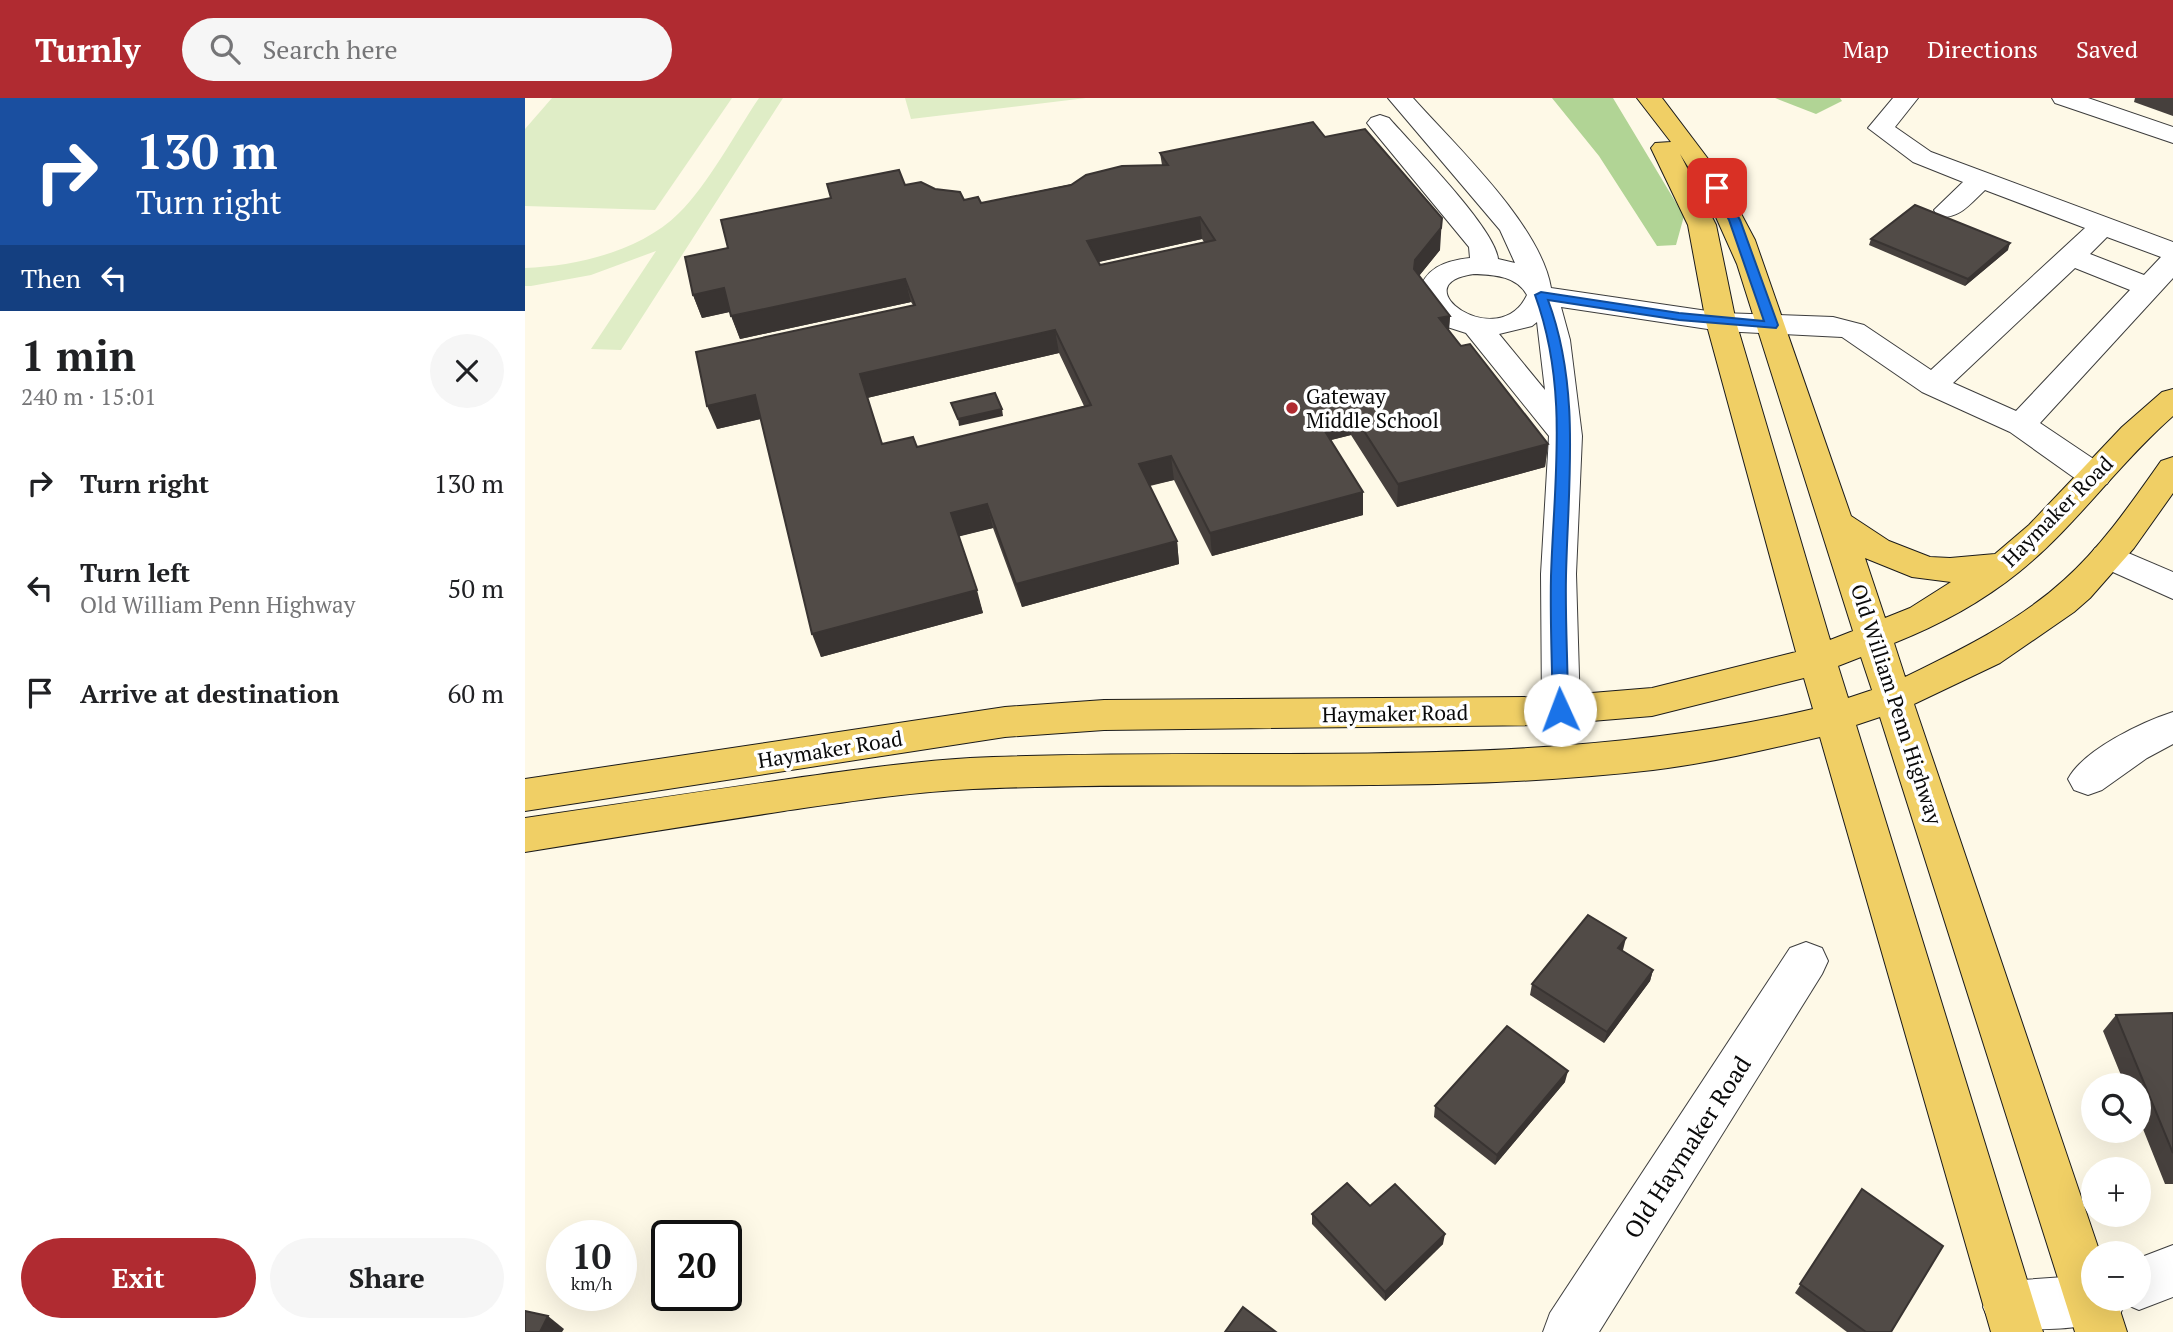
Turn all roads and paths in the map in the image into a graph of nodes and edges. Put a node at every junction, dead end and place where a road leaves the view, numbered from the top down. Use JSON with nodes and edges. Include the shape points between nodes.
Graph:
{"nodes":[{"id":1,"x":1400,"y":98,"type":"edge"},
{"id":2,"x":1636,"y":98,"type":"edge"},
{"id":3,"x":1649,"y":98,"type":"edge"},
{"id":4,"x":1906,"y":98,"type":"edge"},
{"id":5,"x":2064,"y":98,"type":"edge"},
{"id":6,"x":1380,"y":123,"type":"dead end"},
{"id":7,"x":2173,"y":135,"type":"edge"},
{"id":8,"x":1982,"y":179,"type":"junction"},
{"id":9,"x":1947,"y":210,"type":"dead end"},
{"id":10,"x":2119,"y":225,"type":"junction"},
{"id":11,"x":1513,"y":228,"type":"junction"},
{"id":12,"x":1476,"y":237,"type":"junction"},
{"id":13,"x":2173,"y":252,"type":"edge"},
{"id":14,"x":2071,"y":256,"type":"junction"},
{"id":15,"x":2173,"y":261,"type":"edge"},
{"id":16,"x":1485,"y":265,"type":"junction"},
{"id":17,"x":2149,"y":287,"type":"junction"},
{"id":18,"x":1539,"y":291,"type":"junction"},
{"id":19,"x":1721,"y":322,"type":"junction"},
{"id":20,"x":1772,"y":325,"type":"junction"},
{"id":21,"x":1476,"y":326,"type":"junction"},
{"id":22,"x":1933,"y":385,"type":"junction"},
{"id":23,"x":2173,"y":399,"type":"edge"},
{"id":24,"x":2021,"y":425,"type":"junction"},
{"id":25,"x":1566,"y":436,"type":"junction"},
{"id":26,"x":2173,"y":468,"type":"edge"},
{"id":27,"x":2095,"y":476,"type":"junction"},
{"id":28,"x":1838,"y":524,"type":"junction"},
{"id":29,"x":2107,"y":556,"type":"junction"},
{"id":30,"x":2005,"y":565,"type":"junction"},
{"id":31,"x":2173,"y":587,"type":"edge"},
{"id":32,"x":1876,"y":637,"type":"junction"},
{"id":33,"x":1817,"y":660,"type":"junction"},
{"id":34,"x":1896,"y":698,"type":"junction"},
{"id":35,"x":1560,"y":710,"type":"junction"},
{"id":36,"x":1836,"y":719,"type":"junction"},
{"id":37,"x":2173,"y":727,"type":"edge"},
{"id":38,"x":2088,"y":779,"type":"dead end"},
{"id":39,"x":525,"y":795,"type":"edge"},
{"id":40,"x":525,"y":835,"type":"edge"},
{"id":41,"x":1806,"y":961,"type":"dead end"},
{"id":42,"x":2081,"y":1259,"type":"edge"},
{"id":43,"x":2173,"y":1271,"type":"edge"},
{"id":44,"x":2151,"y":1279,"type":"edge"},
{"id":45,"x":2098,"y":1311,"type":"edge"},
{"id":46,"x":2013,"y":1319,"type":"edge"},
{"id":47,"x":1569,"y":1332,"type":"edge"}],
"edges":[{"from":1,"to":11,"type":"street"},
{"from":2,"to":19,"type":"main road","via":[[1702,225]]},
{"from":3,"to":20,"type":"main road","name":"Old William Penn Highway","via":[[1693,152],[1735,220]]},
{"from":4,"to":8,"type":"street","via":[[1881,128],[1922,157]]},
{"from":5,"to":7,"type":"street"},
{"from":6,"to":12,"type":"street"},
{"from":8,"to":9,"type":"street"},
{"from":8,"to":10,"type":"street"},
{"from":10,"to":13,"type":"street"},
{"from":10,"to":14,"type":"street"},
{"from":11,"to":12,"type":"street"},
{"from":11,"to":18,"type":"street"},
{"from":12,"to":16,"type":"street","via":[[1483,247]]},
{"from":14,"to":17,"type":"street"},
{"from":14,"to":22,"type":"street"},
{"from":15,"to":17,"type":"street"},
{"from":16,"to":18,"type":"street","via":[[1516,271]]},
{"from":16,"to":21,"type":"street","via":[[1454,269],[1434,285],[1431,295],[1444,314]]},
{"from":17,"to":24,"type":"street"},
{"from":18,"to":19,"type":"street"},
{"from":18,"to":21,"type":"street","via":[[1539,305],[1522,321]]},
{"from":18,"to":25,"type":"street","via":[[1553,329]]},
{"from":19,"to":20,"type":"street"},
{"from":19,"to":33,"type":"main road"},
{"from":20,"to":22,"type":"street","via":[[1833,326],[1853,331]]},
{"from":20,"to":28,"type":"main road","name":"Old William Penn Highway"},
{"from":21,"to":25,"type":"street"},
{"from":22,"to":24,"type":"street"},
{"from":23,"to":27,"type":"main road","name":"Haymaker Road"},
{"from":24,"to":27,"type":"street"},
{"from":25,"to":35,"type":"street","via":[[1559,577]]},
{"from":26,"to":29,"type":"main road","name":"Haymaker Road","via":[[2125,538]]},
{"from":27,"to":30,"type":"main road","name":"Haymaker Road"},
{"from":28,"to":30,"type":"main road","via":[[1868,546],[1909,565],[1960,572]]},
{"from":28,"to":32,"type":"main road","name":"Old William Penn Highway"},
{"from":29,"to":31,"type":"street"},
{"from":29,"to":34,"type":"main road","name":"Haymaker Road","via":[[2063,601],[1989,652]]},
{"from":30,"to":32,"type":"main road","name":"Haymaker Road","via":[[1923,617]]},
{"from":32,"to":33,"type":"main road","name":"Haymaker Road"},
{"from":32,"to":34,"type":"main road","name":"Old William Penn Highway"},
{"from":33,"to":35,"type":"main road","name":"Haymaker Road","via":[[1652,702]]},
{"from":33,"to":36,"type":"main road"},
{"from":34,"to":36,"type":"main road","name":"Haymaker Road"},
{"from":34,"to":42,"type":"main road","name":"Old William Penn Highway"},
{"from":35,"to":39,"type":"main road","name":"Haymaker Road","via":[[1104,715],[1005,722]]},
{"from":36,"to":40,"type":"main road","name":"Haymaker Road","via":[[1736,744],[1614,761],[967,775],[837,788]]},
{"from":36,"to":46,"type":"main road"},
{"from":37,"to":38,"type":"street","via":[[2133,747]]},
{"from":41,"to":47,"type":"street","name":"Old Haymaker Road"},
{"from":43,"to":44,"type":"street"},
{"from":45,"to":46,"type":"street"}]}
